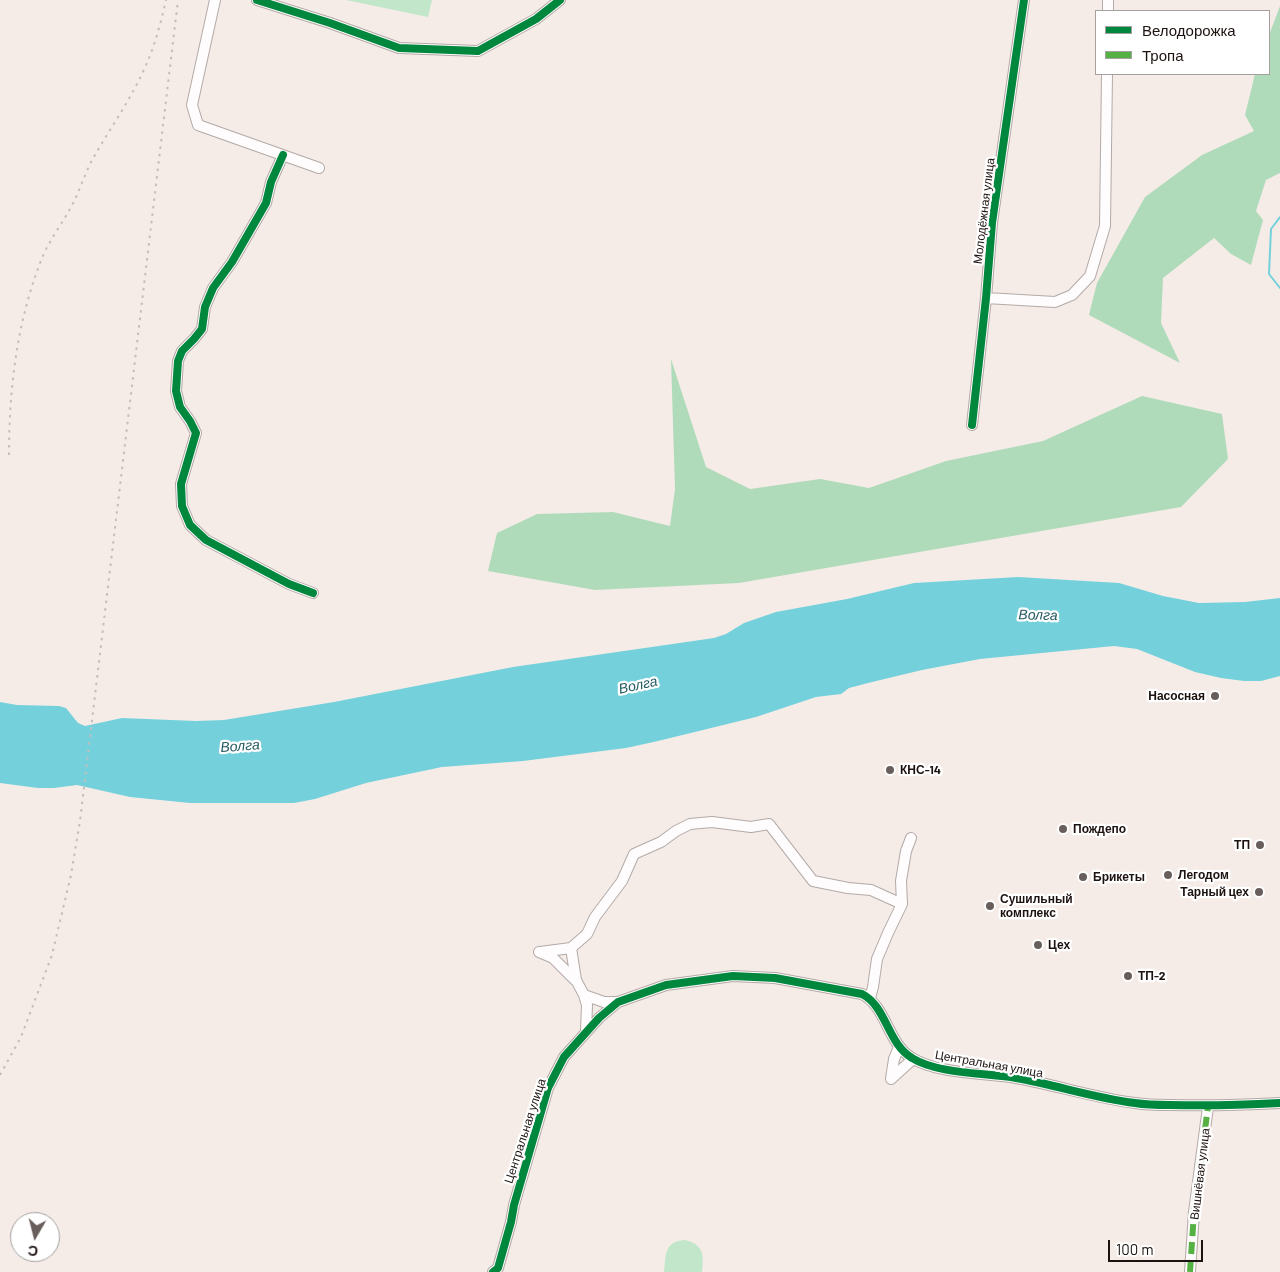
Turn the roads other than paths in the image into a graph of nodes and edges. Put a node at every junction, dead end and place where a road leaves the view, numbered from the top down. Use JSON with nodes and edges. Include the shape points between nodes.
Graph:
{"nodes":[{"id":1,"x":215,"y":0,"type":"edge"},
{"id":2,"x":258,"y":0,"type":"edge"},
{"id":3,"x":560,"y":0,"type":"edge"},
{"id":4,"x":1024,"y":0,"type":"edge"},
{"id":5,"x":1107,"y":75,"type":"edge"},
{"id":6,"x":283,"y":155,"type":"junction"},
{"id":7,"x":319,"y":168,"type":"dead end"},
{"id":8,"x":986,"y":298,"type":"junction"},
{"id":9,"x":972,"y":425,"type":"dead end"},
{"id":10,"x":312,"y":593,"type":"dead end"},
{"id":11,"x":911,"y":838,"type":"dead end"},
{"id":12,"x":902,"y":904,"type":"junction"},
{"id":13,"x":571,"y":948,"type":"junction"},
{"id":14,"x":576,"y":980,"type":"junction"},
{"id":15,"x":584,"y":995,"type":"junction"},
{"id":16,"x":870,"y":998,"type":"junction"},
{"id":17,"x":618,"y":1002,"type":"junction"},
{"id":18,"x":586,"y":1032,"type":"junction"},
{"id":19,"x":899,"y":1047,"type":"junction"},
{"id":20,"x":913,"y":1059,"type":"junction"},
{"id":21,"x":1280,"y":1103,"type":"edge"},
{"id":22,"x":1208,"y":1106,"type":"junction"},
{"id":23,"x":493,"y":1272,"type":"edge"},
{"id":24,"x":1190,"y":1272,"type":"edge"}],
"edges":[{"from":1,"to":6,"type":"street","via":[[192,105],[198,125]]},
{"from":2,"to":3,"type":"street","via":[[399,48],[478,51],[536,19]]},
{"from":4,"to":8,"type":"street","name":"Молодёжная улица","via":[[992,223]]},
{"from":5,"to":8,"type":"street","via":[[1105,226],[1090,276],[1072,294],[1055,302]]},
{"from":6,"to":7,"type":"street"},
{"from":6,"to":10,"type":"street","via":[[266,203],[213,288],[205,307],[202,329],[182,351],[178,361],[176,392],[180,407],[196,433],[181,484],[182,506],[190,525],[206,540]]},
{"from":8,"to":9,"type":"street","name":"Молодёжная улица"},
{"from":11,"to":12,"type":"street","via":[[901,880]]},
{"from":12,"to":13,"type":"street","via":[[871,890],[813,881],[769,824],[751,827],[712,822],[690,824],[634,854],[622,881],[595,917],[587,934]]},
{"from":12,"to":16,"type":"street","via":[[877,959]]},
{"from":13,"to":14,"type":"street"},
{"from":13,"to":14,"type":"street","via":[[539,952],[553,958]]},
{"from":14,"to":15,"type":"street"},
{"from":15,"to":17,"type":"street","via":[[604,1002]]},
{"from":15,"to":18,"type":"street"},
{"from":16,"to":17,"type":"street","name":"Центральная улица","via":[[850,991],[774,978],[733,976],[666,985]]},
{"from":16,"to":19,"type":"street","name":"Центральная улица"},
{"from":17,"to":18,"type":"street","name":"Центральная улица"},
{"from":18,"to":23,"type":"street","name":"Центральная улица","via":[[564,1057],[548,1088],[498,1268]]},
{"from":19,"to":20,"type":"street","name":"Центральная улица"},
{"from":19,"to":20,"type":"street","via":[[891,1079]]},
{"from":20,"to":22,"type":"street","name":"Центральная улица","via":[[943,1068],[1016,1078],[1137,1104]]},
{"from":21,"to":22,"type":"street","name":"Центральная улица"},
{"from":22,"to":24,"type":"street","name":"Вишнёвая улица"}]}
